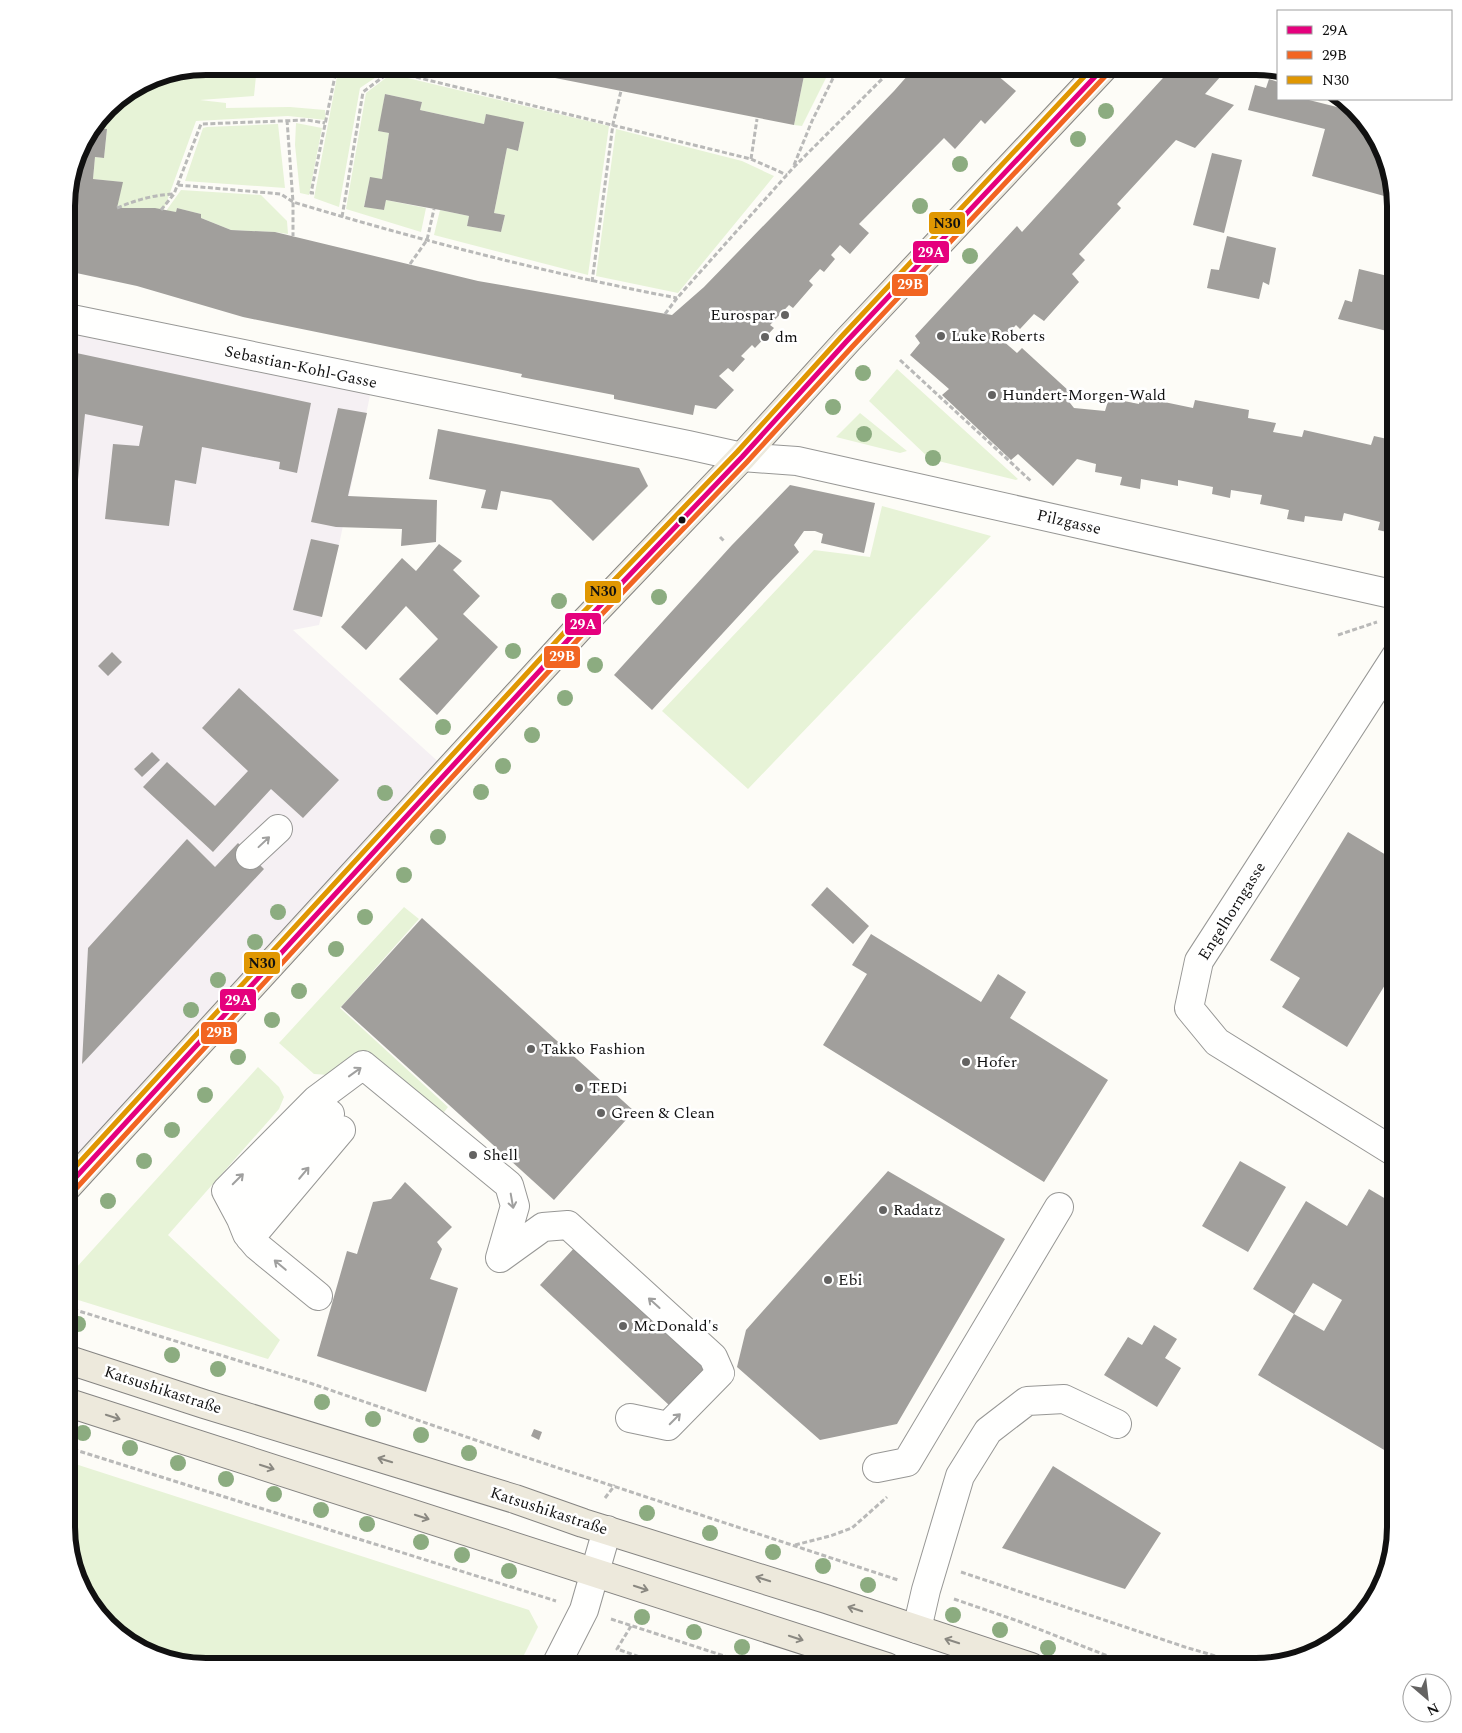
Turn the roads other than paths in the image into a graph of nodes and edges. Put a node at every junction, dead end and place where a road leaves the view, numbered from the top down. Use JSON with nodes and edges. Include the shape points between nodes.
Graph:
{"nodes":[{"id":1,"x":1097,"y":75,"type":"edge"},
{"id":2,"x":75,"y":320,"type":"edge"},
{"id":3,"x":742,"y":457,"type":"junction"},
{"id":4,"x":1387,"y":593,"type":"edge"},
{"id":5,"x":1387,"y":670,"type":"edge"},
{"id":6,"x":278,"y":829,"type":"dead end"},
{"id":7,"x":250,"y":855,"type":"dead end"},
{"id":8,"x":337,"y":1120,"type":"dead end"},
{"id":9,"x":1387,"y":1147,"type":"edge"},
{"id":10,"x":75,"y":1178,"type":"edge"},
{"id":11,"x":1058,"y":1207,"type":"dead end"},
{"id":12,"x":245,"y":1228,"type":"junction"},
{"id":13,"x":318,"y":1296,"type":"dead end"},
{"id":14,"x":75,"y":1361,"type":"edge"},
{"id":15,"x":75,"y":1405,"type":"edge"},
{"id":16,"x":630,"y":1418,"type":"dead end"},
{"id":17,"x":1117,"y":1424,"type":"dead end"},
{"id":18,"x":877,"y":1468,"type":"dead end"},
{"id":19,"x":607,"y":1530,"type":"junction"},
{"id":20,"x":595,"y":1574,"type":"junction"},
{"id":21,"x":917,"y":1629,"type":"junction"},
{"id":22,"x":560,"y":1658,"type":"edge"},
{"id":23,"x":859,"y":1658,"type":"edge"},
{"id":24,"x":1004,"y":1658,"type":"edge"}],
"edges":[{"from":1,"to":3,"type":"main road"},
{"from":2,"to":3,"type":"street","name":"Sebastian-Kohl-Gasse"},
{"from":3,"to":4,"type":"street","name":"Pilzgasse","via":[[797,461]]},
{"from":3,"to":10,"type":"main road","via":[[578,629]]},
{"from":5,"to":9,"type":"street","name":"Engelhorngasse","via":[[1199,961],[1189,1008],[1217,1042]]},
{"from":7,"to":6,"type":"street","one_way":true},
{"from":12,"to":8,"type":"street","one_way":true,"via":[[253,1197]]},
{"from":11,"to":18,"type":"street","via":[[907,1462]]},
{"from":13,"to":12,"type":"street","one_way":true,"via":[[257,1246]]},
{"from":12,"to":16,"type":"street","via":[[226,1191],[316,1100],[363,1066],[509,1185],[515,1206],[500,1258],[543,1227],[568,1225],[713,1357],[720,1373],[668,1426]]},
{"from":19,"to":14,"type":"main road","name":"Katsushikastraße","one_way":true},
{"from":15,"to":20,"type":"main road","one_way":true},
{"from":17,"to":21,"type":"street","via":[[1064,1399],[1027,1401],[988,1431],[960,1476]]},
{"from":19,"to":20,"type":"street"},
{"from":21,"to":19,"type":"main road","name":"Katsushikastraße","one_way":true},
{"from":20,"to":22,"type":"street","via":[[584,1610]]},
{"from":20,"to":23,"type":"main road","one_way":true},
{"from":24,"to":21,"type":"main road","name":"Katsushikastraße","one_way":true}]}
